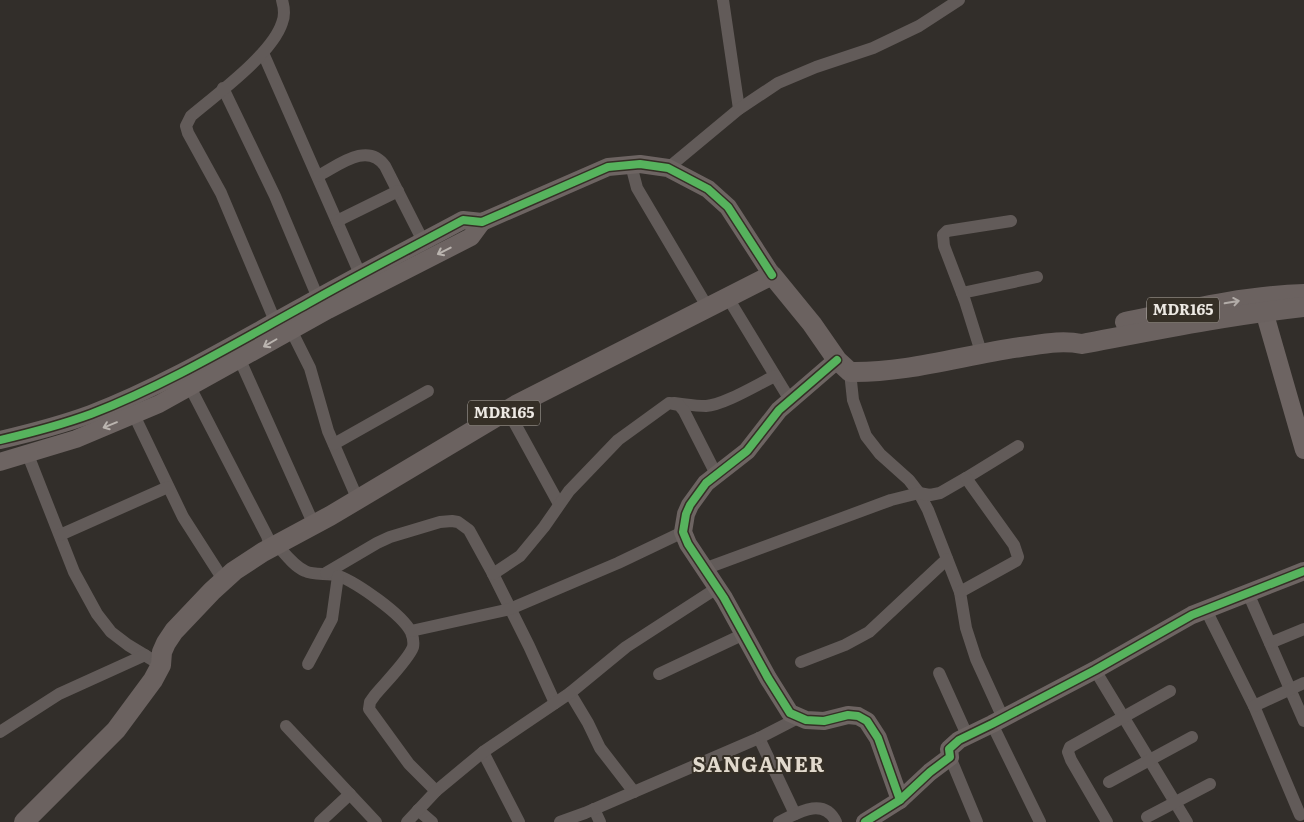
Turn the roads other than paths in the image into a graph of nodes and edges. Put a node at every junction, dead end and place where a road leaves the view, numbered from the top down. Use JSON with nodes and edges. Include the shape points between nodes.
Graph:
{"nodes":[{"id":1,"x":282,"y":0,"type":"edge"},
{"id":2,"x":723,"y":0,"type":"edge"},
{"id":3,"x":959,"y":0,"type":"edge"},
{"id":4,"x":263,"y":52,"type":"junction"},
{"id":5,"x":223,"y":88,"type":"junction"},
{"id":6,"x":739,"y":109,"type":"junction"},
{"id":7,"x":630,"y":165,"type":"junction"},
{"id":8,"x":668,"y":168,"type":"junction"},
{"id":9,"x":318,"y":176,"type":"junction"},
{"id":10,"x":398,"y":192,"type":"junction"},
{"id":11,"x":337,"y":221,"type":"junction"},
{"id":12,"x":1011,"y":221,"type":"dead end"},
{"id":13,"x":482,"y":222,"type":"junction"},
{"id":14,"x":424,"y":241,"type":"junction"},
{"id":15,"x":360,"y":274,"type":"junction"},
{"id":16,"x":772,"y":275,"type":"junction"},
{"id":17,"x":1036,"y":277,"type":"dead end"},
{"id":18,"x":962,"y":293,"type":"junction"},
{"id":19,"x":1304,"y":294,"type":"edge"},
{"id":20,"x":318,"y":298,"type":"junction"},
{"id":21,"x":728,"y":298,"type":"junction"},
{"id":22,"x":1263,"y":304,"type":"junction"},
{"id":23,"x":1304,"y":307,"type":"edge"},
{"id":24,"x":708,"y":308,"type":"junction"},
{"id":25,"x":275,"y":322,"type":"junction"},
{"id":26,"x":291,"y":330,"type":"junction"},
{"id":27,"x":982,"y":352,"type":"junction"},
{"id":28,"x":240,"y":360,"type":"junction"},
{"id":29,"x":844,"y":366,"type":"junction"},
{"id":30,"x":775,"y":376,"type":"junction"},
{"id":31,"x":190,"y":387,"type":"junction"},
{"id":32,"x":428,"y":391,"type":"dead end"},
{"id":33,"x":790,"y":400,"type":"junction"},
{"id":34,"x":673,"y":403,"type":"junction"},
{"id":35,"x":508,"y":410,"type":"junction"},
{"id":36,"x":134,"y":415,"type":"junction"},
{"id":37,"x":0,"y":440,"type":"edge"},
{"id":38,"x":334,"y":444,"type":"junction"},
{"id":39,"x":1018,"y":446,"type":"dead end"},
{"id":40,"x":1304,"y":450,"type":"edge"},
{"id":41,"x":28,"y":455,"type":"junction"},
{"id":42,"x":0,"y":462,"type":"edge"},
{"id":43,"x":716,"y":474,"type":"junction"},
{"id":44,"x":966,"y":478,"type":"junction"},
{"id":45,"x":168,"y":487,"type":"junction"},
{"id":46,"x":919,"y":493,"type":"junction"},
{"id":47,"x":358,"y":500,"type":"junction"},
{"id":48,"x":559,"y":504,"type":"junction"},
{"id":49,"x":314,"y":525,"type":"junction"},
{"id":50,"x":683,"y":532,"type":"junction"},
{"id":51,"x":60,"y":536,"type":"junction"},
{"id":52,"x":274,"y":546,"type":"junction"},
{"id":53,"x":947,"y":559,"type":"junction"},
{"id":54,"x":704,"y":569,"type":"junction"},
{"id":55,"x":1304,"y":571,"type":"edge"},
{"id":56,"x":332,"y":574,"type":"junction"},
{"id":57,"x":493,"y":574,"type":"junction"},
{"id":58,"x":224,"y":581,"type":"junction"},
{"id":59,"x":717,"y":588,"type":"junction"},
{"id":60,"x":960,"y":592,"type":"junction"},
{"id":61,"x":1248,"y":593,"type":"junction"},
{"id":62,"x":510,"y":609,"type":"junction"},
{"id":63,"x":1206,"y":610,"type":"junction"},
{"id":64,"x":1304,"y":629,"type":"edge"},
{"id":65,"x":410,"y":631,"type":"junction"},
{"id":66,"x":744,"y":634,"type":"junction"},
{"id":67,"x":1270,"y":643,"type":"junction"},
{"id":68,"x":153,"y":660,"type":"junction"},
{"id":69,"x":800,"y":662,"type":"dead end"},
{"id":70,"x":308,"y":664,"type":"dead end"},
{"id":71,"x":1095,"y":670,"type":"junction"},
{"id":72,"x":939,"y":673,"type":"dead end"},
{"id":73,"x":659,"y":674,"type":"dead end"},
{"id":74,"x":1304,"y":683,"type":"edge"},
{"id":75,"x":1290,"y":688,"type":"junction"},
{"id":76,"x":570,"y":692,"type":"junction"},
{"id":77,"x":1170,"y":692,"type":"dead end"},
{"id":78,"x":555,"y":703,"type":"junction"},
{"id":79,"x":1254,"y":706,"type":"junction"},
{"id":80,"x":1123,"y":717,"type":"junction"},
{"id":81,"x":798,"y":718,"type":"junction"},
{"id":82,"x":998,"y":721,"type":"junction"},
{"id":83,"x":1304,"y":721,"type":"edge"},
{"id":84,"x":286,"y":726,"type":"dead end"},
{"id":85,"x":0,"y":732,"type":"edge"},
{"id":86,"x":967,"y":736,"type":"junction"},
{"id":87,"x":1192,"y":736,"type":"dead end"},
{"id":88,"x":758,"y":738,"type":"junction"},
{"id":89,"x":483,"y":752,"type":"junction"},
{"id":90,"x":950,"y":757,"type":"junction"},
{"id":91,"x":1150,"y":760,"type":"junction"},
{"id":92,"x":1109,"y":782,"type":"dead end"},
{"id":93,"x":1210,"y":784,"type":"dead end"},
{"id":94,"x":436,"y":791,"type":"junction"},
{"id":95,"x":634,"y":792,"type":"junction"},
{"id":96,"x":350,"y":794,"type":"junction"},
{"id":97,"x":900,"y":800,"type":"junction"},
{"id":98,"x":1175,"y":802,"type":"junction"},
{"id":99,"x":594,"y":809,"type":"junction"},
{"id":100,"x":418,"y":810,"type":"junction"},
{"id":101,"x":795,"y":814,"type":"junction"},
{"id":102,"x":1298,"y":816,"type":"edge"},
{"id":103,"x":1147,"y":817,"type":"dead end"},
{"id":104,"x":24,"y":822,"type":"edge"},
{"id":105,"x":320,"y":822,"type":"edge"},
{"id":106,"x":376,"y":822,"type":"edge"},
{"id":107,"x":407,"y":822,"type":"edge"},
{"id":108,"x":432,"y":822,"type":"edge"},
{"id":109,"x":519,"y":822,"type":"edge"},
{"id":110,"x":560,"y":822,"type":"edge"},
{"id":111,"x":600,"y":822,"type":"edge"},
{"id":112,"x":779,"y":822,"type":"edge"},
{"id":113,"x":836,"y":822,"type":"edge"},
{"id":114,"x":865,"y":822,"type":"edge"},
{"id":115,"x":978,"y":822,"type":"edge"},
{"id":116,"x":1040,"y":822,"type":"edge"},
{"id":117,"x":1107,"y":822,"type":"edge"},
{"id":118,"x":1187,"y":822,"type":"edge"}],
"edges":[{"from":1,"to":4,"type":"street","via":[[283,22]]},
{"from":2,"to":6,"type":"street"},
{"from":3,"to":6,"type":"street","via":[[920,26],[873,48],[778,83]]},
{"from":4,"to":5,"type":"street"},
{"from":4,"to":9,"type":"street"},
{"from":5,"to":20,"type":"street","via":[[275,196]]},
{"from":5,"to":25,"type":"street","via":[[192,116],[186,126],[221,193]]},
{"from":6,"to":8,"type":"street"},
{"from":7,"to":8,"type":"street"},
{"from":7,"to":13,"type":"street","via":[[608,167]]},
{"from":7,"to":24,"type":"street","via":[[642,197]]},
{"from":8,"to":16,"type":"street","via":[[708,188],[728,207]]},
{"from":9,"to":10,"type":"street","via":[[358,156],[372,155],[381,160]]},
{"from":9,"to":11,"type":"street"},
{"from":10,"to":11,"type":"street"},
{"from":10,"to":14,"type":"street"},
{"from":11,"to":15,"type":"street"},
{"from":12,"to":18,"type":"street","via":[[947,231],[943,235]]},
{"from":13,"to":14,"type":"street","via":[[463,220]]},
{"from":13,"to":26,"type":"street","one_way":true,"via":[[471,237]]},
{"from":14,"to":15,"type":"street"},
{"from":15,"to":20,"type":"street"},
{"from":16,"to":21,"type":"main road","number":"MDR165"},
{"from":16,"to":29,"type":"main road"},
{"from":17,"to":18,"type":"street"},
{"from":18,"to":27,"type":"street"},
{"from":19,"to":22,"type":"main road","number":"MDR165"},
{"from":20,"to":25,"type":"street"},
{"from":21,"to":24,"type":"main road","number":"MDR165"},
{"from":21,"to":30,"type":"street"},
{"from":22,"to":23,"type":"main road","number":"MDR165"},
{"from":22,"to":27,"type":"main road","number":"MDR165","via":[[1082,344],[1066,341]]},
{"from":22,"to":40,"type":"street"},
{"from":24,"to":35,"type":"main road","number":"MDR165"},
{"from":25,"to":37,"type":"street","via":[[182,372],[90,414]]},
{"from":26,"to":28,"type":"street","one_way":true},
{"from":26,"to":38,"type":"street","via":[[310,368]]},
{"from":27,"to":29,"type":"main road","number":"MDR165","via":[[895,370]]},
{"from":28,"to":31,"type":"street"},
{"from":28,"to":49,"type":"street"},
{"from":29,"to":33,"type":"street"},
{"from":29,"to":46,"type":"street","via":[[866,436]]},
{"from":30,"to":33,"type":"street"},
{"from":30,"to":34,"type":"street","via":[[707,406]]},
{"from":31,"to":36,"type":"street"},
{"from":31,"to":52,"type":"street"},
{"from":32,"to":38,"type":"street"},
{"from":33,"to":43,"type":"street","via":[[747,451]]},
{"from":34,"to":43,"type":"street","via":[[684,410]]},
{"from":34,"to":48,"type":"street","via":[[626,432]]},
{"from":35,"to":47,"type":"main road","number":"MDR165"},
{"from":35,"to":48,"type":"street"},
{"from":36,"to":41,"type":"street","one_way":true},
{"from":36,"to":45,"type":"street"},
{"from":38,"to":47,"type":"street"},
{"from":39,"to":44,"type":"street"},
{"from":41,"to":42,"type":"street"},
{"from":41,"to":51,"type":"street"},
{"from":43,"to":50,"type":"street","via":[[690,505]]},
{"from":44,"to":46,"type":"street","via":[[940,493]]},
{"from":44,"to":60,"type":"street","via":[[1014,545],[1018,557],[1016,562]]},
{"from":45,"to":51,"type":"street"},
{"from":45,"to":58,"type":"street"},
{"from":46,"to":53,"type":"street"},
{"from":46,"to":54,"type":"street","via":[[891,500]]},
{"from":47,"to":49,"type":"main road","number":"MDR165"},
{"from":48,"to":57,"type":"street","via":[[520,556]]},
{"from":49,"to":52,"type":"main road","number":"MDR165"},
{"from":50,"to":54,"type":"street"},
{"from":50,"to":62,"type":"street"},
{"from":51,"to":68,"type":"street","via":[[74,572],[97,614],[111,632]]},
{"from":52,"to":56,"type":"street","via":[[306,572]]},
{"from":52,"to":58,"type":"main road","number":"MDR165"},
{"from":53,"to":60,"type":"street"},
{"from":53,"to":69,"type":"street","via":[[869,632],[845,646]]},
{"from":54,"to":59,"type":"street"},
{"from":55,"to":61,"type":"street"},
{"from":56,"to":57,"type":"street","via":[[390,537],[452,521],[468,530]]},
{"from":56,"to":65,"type":"street","via":[[372,595]]},
{"from":56,"to":70,"type":"street","via":[[332,619]]},
{"from":57,"to":62,"type":"street"},
{"from":58,"to":68,"type":"main road","number":"MDR165","via":[[174,631],[162,652]]},
{"from":59,"to":66,"type":"street"},
{"from":59,"to":76,"type":"street","via":[[626,647]]},
{"from":60,"to":82,"type":"street","via":[[970,642]]},
{"from":61,"to":63,"type":"street"},
{"from":61,"to":67,"type":"street"},
{"from":62,"to":65,"type":"street"},
{"from":62,"to":78,"type":"street"},
{"from":63,"to":71,"type":"street"},
{"from":63,"to":79,"type":"street"},
{"from":64,"to":67,"type":"street"},
{"from":65,"to":94,"type":"street","via":[[413,639],[410,652],[375,695],[369,709],[409,764]]},
{"from":66,"to":73,"type":"street"},
{"from":66,"to":81,"type":"street","via":[[782,701]]},
{"from":67,"to":75,"type":"street"},
{"from":68,"to":85,"type":"street","via":[[59,694]]},
{"from":68,"to":104,"type":"main road","number":"MDR165","via":[[144,694],[116,730]]},
{"from":71,"to":80,"type":"street"},
{"from":71,"to":82,"type":"street"},
{"from":72,"to":86,"type":"street"},
{"from":74,"to":75,"type":"street"},
{"from":75,"to":79,"type":"street"},
{"from":75,"to":83,"type":"street"},
{"from":76,"to":78,"type":"street"},
{"from":76,"to":95,"type":"street","via":[[600,748]]},
{"from":77,"to":80,"type":"street"},
{"from":78,"to":89,"type":"street"},
{"from":79,"to":102,"type":"street"},
{"from":80,"to":91,"type":"street"},
{"from":80,"to":117,"type":"street","via":[[1070,746],[1068,752]]},
{"from":81,"to":88,"type":"street"},
{"from":81,"to":97,"type":"street","via":[[824,721],[848,715],[868,722],[878,738]]},
{"from":82,"to":86,"type":"street"},
{"from":82,"to":116,"type":"street"},
{"from":84,"to":96,"type":"street"},
{"from":86,"to":90,"type":"street","via":[[953,744],[949,749]]},
{"from":87,"to":91,"type":"street"},
{"from":88,"to":95,"type":"street"},
{"from":88,"to":101,"type":"street"},
{"from":89,"to":94,"type":"street"},
{"from":89,"to":109,"type":"street"},
{"from":90,"to":97,"type":"street"},
{"from":90,"to":115,"type":"street"},
{"from":91,"to":92,"type":"street"},
{"from":91,"to":98,"type":"street"},
{"from":93,"to":98,"type":"street"},
{"from":94,"to":100,"type":"street"},
{"from":95,"to":99,"type":"street"},
{"from":96,"to":105,"type":"street"},
{"from":96,"to":106,"type":"street"},
{"from":97,"to":114,"type":"street"},
{"from":98,"to":103,"type":"street"},
{"from":98,"to":118,"type":"street"},
{"from":99,"to":110,"type":"street"},
{"from":99,"to":111,"type":"street"},
{"from":100,"to":107,"type":"street"},
{"from":100,"to":108,"type":"street"},
{"from":101,"to":112,"type":"street"},
{"from":101,"to":113,"type":"street","via":[[821,808]]}]}
